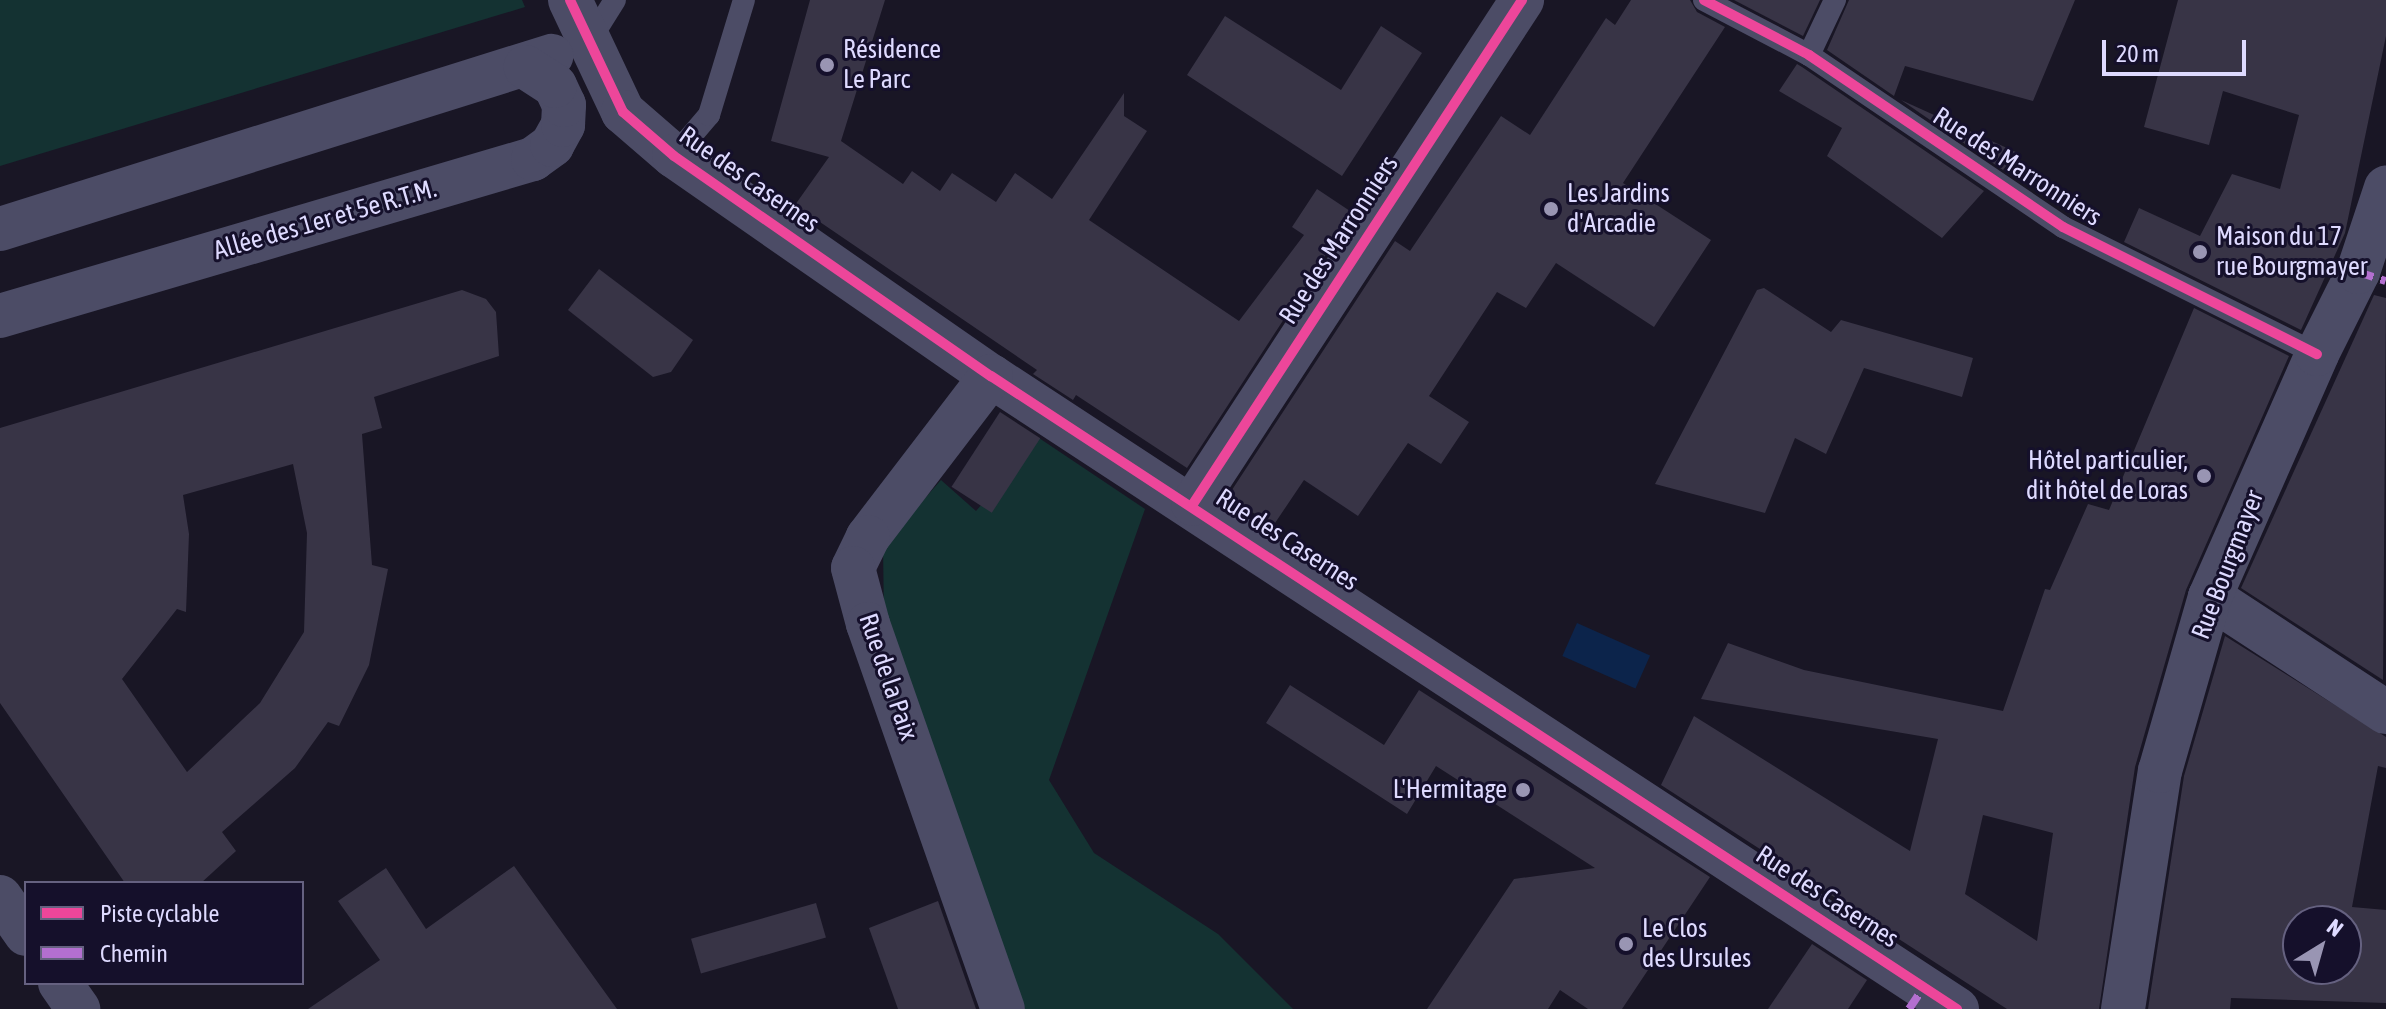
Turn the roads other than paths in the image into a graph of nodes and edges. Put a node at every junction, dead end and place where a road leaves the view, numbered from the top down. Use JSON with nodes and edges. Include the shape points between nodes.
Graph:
{"nodes":[{"id":1,"x":570,"y":0,"type":"edge"},
{"id":2,"x":615,"y":0,"type":"edge"},
{"id":3,"x":744,"y":0,"type":"edge"},
{"id":4,"x":1522,"y":0,"type":"edge"},
{"id":5,"x":1704,"y":0,"type":"edge"},
{"id":6,"x":1835,"y":0,"type":"edge"},
{"id":7,"x":590,"y":40,"type":"junction"},
{"id":8,"x":1809,"y":55,"type":"junction"},
{"id":9,"x":526,"y":67,"type":"junction"},
{"id":10,"x":674,"y":156,"type":"junction"},
{"id":11,"x":2386,"y":188,"type":"edge"},
{"id":12,"x":0,"y":229,"type":"edge"},
{"id":13,"x":2372,"y":276,"type":"edge"},
{"id":14,"x":0,"y":316,"type":"edge"},
{"id":15,"x":2317,"y":354,"type":"junction"},
{"id":16,"x":991,"y":376,"type":"junction"},
{"id":17,"x":1193,"y":504,"type":"junction"},
{"id":18,"x":2210,"y":597,"type":"junction"},
{"id":19,"x":2386,"y":712,"type":"edge"},
{"id":20,"x":0,"y":897,"type":"edge"},
{"id":21,"x":24,"y":931,"type":"edge"},
{"id":22,"x":61,"y":985,"type":"edge"},
{"id":23,"x":1930,"y":1002,"type":"edge"},
{"id":24,"x":78,"y":1009,"type":"edge"},
{"id":25,"x":1003,"y":1009,"type":"edge"},
{"id":26,"x":2123,"y":1009,"type":"edge"}],
"edges":[{"from":1,"to":7,"type":"street","name":"Rue des Casernes"},
{"from":2,"to":7,"type":"lane"},
{"from":3,"to":10,"type":"lane","via":[[709,115]]},
{"from":4,"to":17,"type":"street","name":"Rue des Marronniers"},
{"from":5,"to":8,"type":"lane","name":"Rue des Marronniers"},
{"from":6,"to":8,"type":"lane"},
{"from":7,"to":9,"type":"street"},
{"from":7,"to":10,"type":"street","name":"Rue des Casernes","via":[[623,112]]},
{"from":8,"to":15,"type":"lane","name":"Rue des Marronniers","via":[[2063,227]]},
{"from":9,"to":12,"type":"street"},
{"from":9,"to":14,"type":"street","name":"Allée des 1er et 5e R.T.M.","via":[[555,86],[564,105],[563,125],[552,145],[533,159]]},
{"from":10,"to":16,"type":"street","name":"Rue des Casernes"},
{"from":11,"to":13,"type":"street","name":"Rue Bourgmayer"},
{"from":13,"to":15,"type":"street","name":"Rue Bourgmayer"},
{"from":15,"to":18,"type":"street","name":"Rue Bourgmayer"},
{"from":16,"to":17,"type":"street","name":"Rue des Casernes"},
{"from":16,"to":25,"type":"street","name":"Rue de la Paix","via":[[868,537],[853,568]]},
{"from":17,"to":23,"type":"street","name":"Rue des Casernes"},
{"from":18,"to":19,"type":"street"},
{"from":18,"to":26,"type":"street","name":"Rue Bourgmayer","via":[[2160,771]]},
{"from":20,"to":21,"type":"street"},
{"from":22,"to":24,"type":"street"}]}
